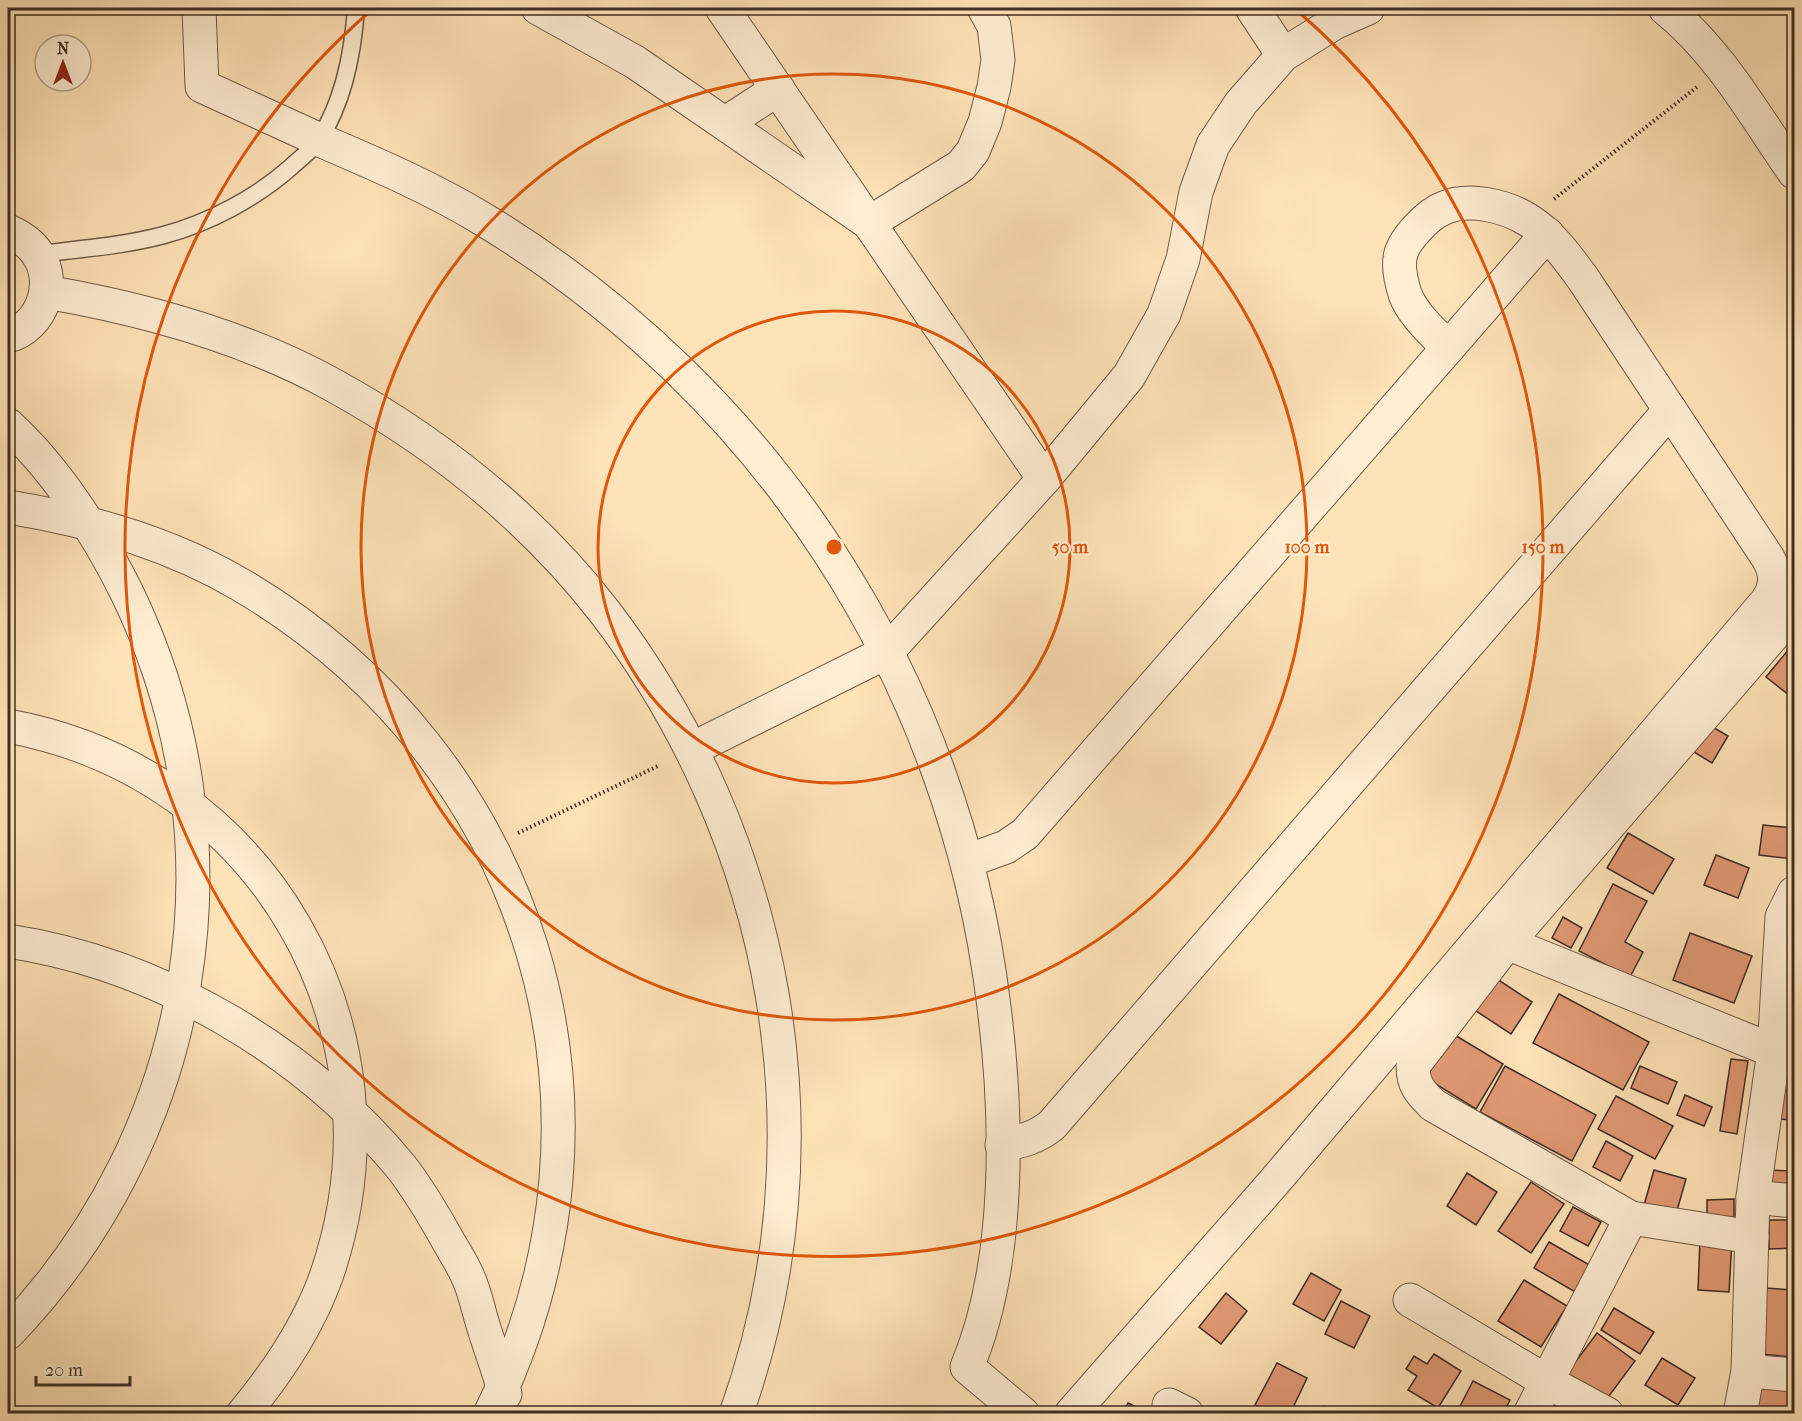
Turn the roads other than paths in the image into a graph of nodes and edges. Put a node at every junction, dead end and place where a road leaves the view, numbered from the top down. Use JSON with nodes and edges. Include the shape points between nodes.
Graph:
{"nodes":[{"id":1,"x":200,"y":8,"type":"edge"},
{"id":2,"x":356,"y":8,"type":"edge"},
{"id":3,"x":538,"y":8,"type":"edge"},
{"id":4,"x":722,"y":8,"type":"edge"},
{"id":5,"x":984,"y":8,"type":"edge"},
{"id":6,"x":1252,"y":8,"type":"edge"},
{"id":7,"x":1368,"y":8,"type":"edge"},
{"id":8,"x":1665,"y":8,"type":"edge"},
{"id":9,"x":1283,"y":55,"type":"junction"},
{"id":10,"x":778,"y":89,"type":"junction"},
{"id":11,"x":726,"y":123,"type":"junction"},
{"id":12,"x":320,"y":140,"type":"junction"},
{"id":13,"x":1794,"y":171,"type":"edge"},
{"id":14,"x":869,"y":223,"type":"junction"},
{"id":15,"x":1537,"y":227,"type":"junction"},
{"id":16,"x":8,"y":231,"type":"edge"},
{"id":17,"x":38,"y":254,"type":"junction"},
{"id":18,"x":46,"y":292,"type":"junction"},
{"id":19,"x":8,"y":336,"type":"edge"},
{"id":20,"x":1448,"y":348,"type":"junction"},
{"id":21,"x":1670,"y":410,"type":"junction"},
{"id":22,"x":8,"y":425,"type":"edge"},
{"id":23,"x":1044,"y":479,"type":"junction"},
{"id":24,"x":8,"y":507,"type":"edge"},
{"id":25,"x":87,"y":522,"type":"junction"},
{"id":26,"x":1794,"y":611,"type":"edge"},
{"id":27,"x":888,"y":652,"type":"junction"},
{"id":28,"x":8,"y":726,"type":"edge"},
{"id":29,"x":692,"y":749,"type":"junction"},
{"id":30,"x":189,"y":806,"type":"junction"},
{"id":31,"x":967,"y":861,"type":"junction"},
{"id":32,"x":1794,"y":893,"type":"edge"},
{"id":33,"x":8,"y":941,"type":"edge"},
{"id":34,"x":1507,"y":943,"type":"junction"},
{"id":35,"x":182,"y":997,"type":"junction"},
{"id":36,"x":1784,"y":1051,"type":"edge"},
{"id":37,"x":351,"y":1114,"type":"junction"},
{"id":38,"x":1002,"y":1145,"type":"junction"},
{"id":39,"x":1753,"y":1197,"type":"junction"},
{"id":40,"x":1794,"y":1201,"type":"edge"},
{"id":41,"x":1631,"y":1218,"type":"junction"},
{"id":42,"x":1752,"y":1237,"type":"junction"},
{"id":43,"x":1410,"y":1300,"type":"dead end"},
{"id":44,"x":8,"y":1333,"type":"edge"},
{"id":45,"x":1748,"y":1371,"type":"junction"},
{"id":46,"x":1794,"y":1375,"type":"edge"},
{"id":47,"x":1546,"y":1381,"type":"junction"},
{"id":48,"x":501,"y":1405,"type":"edge"},
{"id":49,"x":243,"y":1413,"type":"edge"},
{"id":50,"x":736,"y":1413,"type":"edge"},
{"id":51,"x":1023,"y":1413,"type":"edge"},
{"id":52,"x":1071,"y":1413,"type":"edge"},
{"id":53,"x":1530,"y":1413,"type":"edge"},
{"id":54,"x":1607,"y":1413,"type":"edge"},
{"id":55,"x":1740,"y":1413,"type":"edge"}],
"edges":[{"from":1,"to":12,"type":"street","via":[[202,86]]},
{"from":2,"to":12,"type":"lane","via":[[346,73]]},
{"from":3,"to":11,"type":"street","via":[[635,62]]},
{"from":4,"to":10,"type":"street"},
{"from":5,"to":14,"type":"street","via":[[994,26],[998,60],[985,122],[973,151],[961,166]]},
{"from":6,"to":9,"type":"street"},
{"from":7,"to":9,"type":"street","via":[[1334,23]]},
{"from":8,"to":13,"type":"street","via":[[1683,22],[1722,68]]},
{"from":9,"to":23,"type":"street","via":[[1240,103],[1213,145],[1196,192],[1183,259],[1164,314],[1129,376]]},
{"from":10,"to":11,"type":"street"},
{"from":10,"to":14,"type":"street"},
{"from":11,"to":14,"type":"street"},
{"from":12,"to":17,"type":"lane","via":[[277,179],[198,224],[118,244]]},
{"from":12,"to":27,"type":"street","via":[[421,185],[483,220],[584,288],[639,333],[719,410],[765,464],[831,554]]},
{"from":14,"to":23,"type":"street"},
{"from":15,"to":20,"type":"street"},
{"from":15,"to":20,"type":"street","via":[[1507,210],[1463,204],[1444,208],[1408,240],[1400,258],[1406,297]]},
{"from":15,"to":21,"type":"street","via":[[1568,257]]},
{"from":16,"to":17,"type":"street","via":[[30,244]]},
{"from":17,"to":18,"type":"street","via":[[44,266]]},
{"from":18,"to":19,"type":"street","via":[[35,318]]},
{"from":18,"to":29,"type":"street","via":[[163,317],[276,357],[381,412],[431,445],[514,514],[564,564],[638,658]]},
{"from":20,"to":31,"type":"street","via":[[1024,834],[1006,847]]},
{"from":21,"to":38,"type":"street","via":[[1052,1125],[1025,1141]]},
{"from":21,"to":52,"type":"street","via":[[1768,558],[1776,580],[1772,594],[1283,1172]]},
{"from":22,"to":25,"type":"street"},
{"from":23,"to":27,"type":"street"},
{"from":24,"to":25,"type":"street"},
{"from":25,"to":30,"type":"street","via":[[141,621],[161,674],[176,729]]},
{"from":25,"to":48,"type":"street","via":[[139,538],[239,583],[329,646],[407,722],[471,810],[490,847],[519,909],[536,961],[556,1068],[559,1122],[551,1231],[540,1284]]},
{"from":26,"to":34,"type":"street"},
{"from":27,"to":29,"type":"street"},
{"from":27,"to":31,"type":"street","via":[[939,769]]},
{"from":28,"to":30,"type":"street","via":[[75,743],[115,760]]},
{"from":29,"to":50,"type":"street","via":[[724,820],[751,901],[774,1006],[782,1070],[783,1167],[774,1264],[761,1328]]},
{"from":30,"to":35,"type":"street","via":[[194,896]]},
{"from":30,"to":37,"type":"street","via":[[220,832],[272,891],[313,960],[339,1035]]},
{"from":31,"to":38,"type":"street","via":[[989,962],[998,1041]]},
{"from":32,"to":36,"type":"street","via":[[1782,917]]},
{"from":33,"to":35,"type":"street","via":[[79,957]]},
{"from":34,"to":36,"type":"street"},
{"from":34,"to":41,"type":"street","via":[[1419,1056],[1413,1066],[1418,1091],[1433,1105]]},
{"from":35,"to":37,"type":"street","via":[[280,1055]]},
{"from":35,"to":44,"type":"street","via":[[167,1062],[126,1167],[67,1263]]},
{"from":36,"to":39,"type":"street"},
{"from":37,"to":48,"type":"street","via":[[403,1170],[469,1277]]},
{"from":37,"to":49,"type":"street","via":[[347,1196],[326,1276],[290,1350]]},
{"from":38,"to":51,"type":"street","via":[[991,1292],[967,1367]]},
{"from":39,"to":40,"type":"street"},
{"from":39,"to":42,"type":"street"},
{"from":41,"to":42,"type":"street"},
{"from":41,"to":47,"type":"street"},
{"from":42,"to":45,"type":"street"},
{"from":43,"to":47,"type":"street"},
{"from":45,"to":46,"type":"street"},
{"from":45,"to":55,"type":"street"},
{"from":47,"to":53,"type":"street"},
{"from":47,"to":54,"type":"street"}]}
